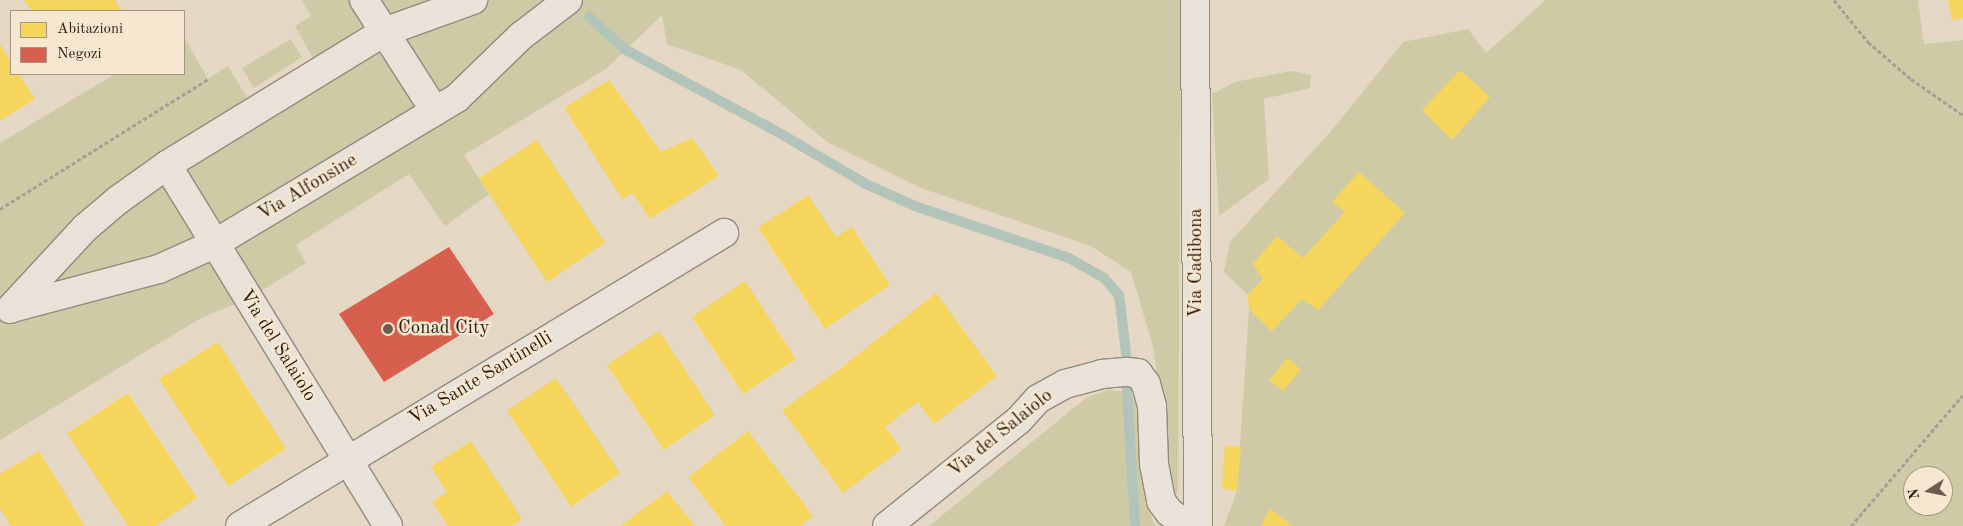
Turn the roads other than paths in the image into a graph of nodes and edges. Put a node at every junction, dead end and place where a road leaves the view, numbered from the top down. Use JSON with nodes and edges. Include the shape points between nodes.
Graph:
{"nodes":[{"id":1,"x":364,"y":0,"type":"edge"},
{"id":2,"x":473,"y":0,"type":"edge"},
{"id":3,"x":568,"y":0,"type":"edge"},
{"id":4,"x":1195,"y":0,"type":"edge"},
{"id":5,"x":384,"y":32,"type":"junction"},
{"id":6,"x":435,"y":111,"type":"junction"},
{"id":7,"x":167,"y":165,"type":"junction"},
{"id":8,"x":724,"y":233,"type":"dead end"},
{"id":9,"x":214,"y":244,"type":"junction"},
{"id":10,"x":6,"y":312,"type":"edge"},
{"id":11,"x":347,"y":460,"type":"junction"},
{"id":12,"x":240,"y":526,"type":"edge"},
{"id":13,"x":388,"y":526,"type":"edge"},
{"id":14,"x":887,"y":526,"type":"edge"},
{"id":15,"x":1188,"y":526,"type":"edge"},
{"id":16,"x":1198,"y":526,"type":"edge"}],
"edges":[{"from":1,"to":5,"type":"street"},
{"from":2,"to":5,"type":"street","name":"Via Alfonsine"},
{"from":3,"to":6,"type":"street","name":"Via Alfonsine","via":[[521,36],[457,98]]},
{"from":4,"to":16,"type":"street","name":"Via Cadibona"},
{"from":5,"to":6,"type":"street"},
{"from":5,"to":7,"type":"street","name":"Via Alfonsine"},
{"from":6,"to":9,"type":"street","name":"Via Alfonsine"},
{"from":7,"to":9,"type":"street","name":"Via del Salaiolo"},
{"from":7,"to":10,"type":"street","name":"Via Alfonsine","via":[[85,228]]},
{"from":8,"to":11,"type":"street","name":"Via Sante Santinelli"},
{"from":9,"to":10,"type":"street","name":"Via Alfonsine","via":[[159,269]]},
{"from":9,"to":11,"type":"street","name":"Via del Salaiolo"},
{"from":11,"to":12,"type":"street","name":"Via Sante Santinelli"},
{"from":11,"to":13,"type":"street","name":"Via del Salaiolo"},
{"from":14,"to":15,"type":"street","name":"Via del Salaiolo","via":[[1020,420],[1038,399],[1065,384],[1102,374],[1127,372],[1138,373],[1146,384],[1152,406],[1154,464],[1161,501],[1169,512]]}]}
